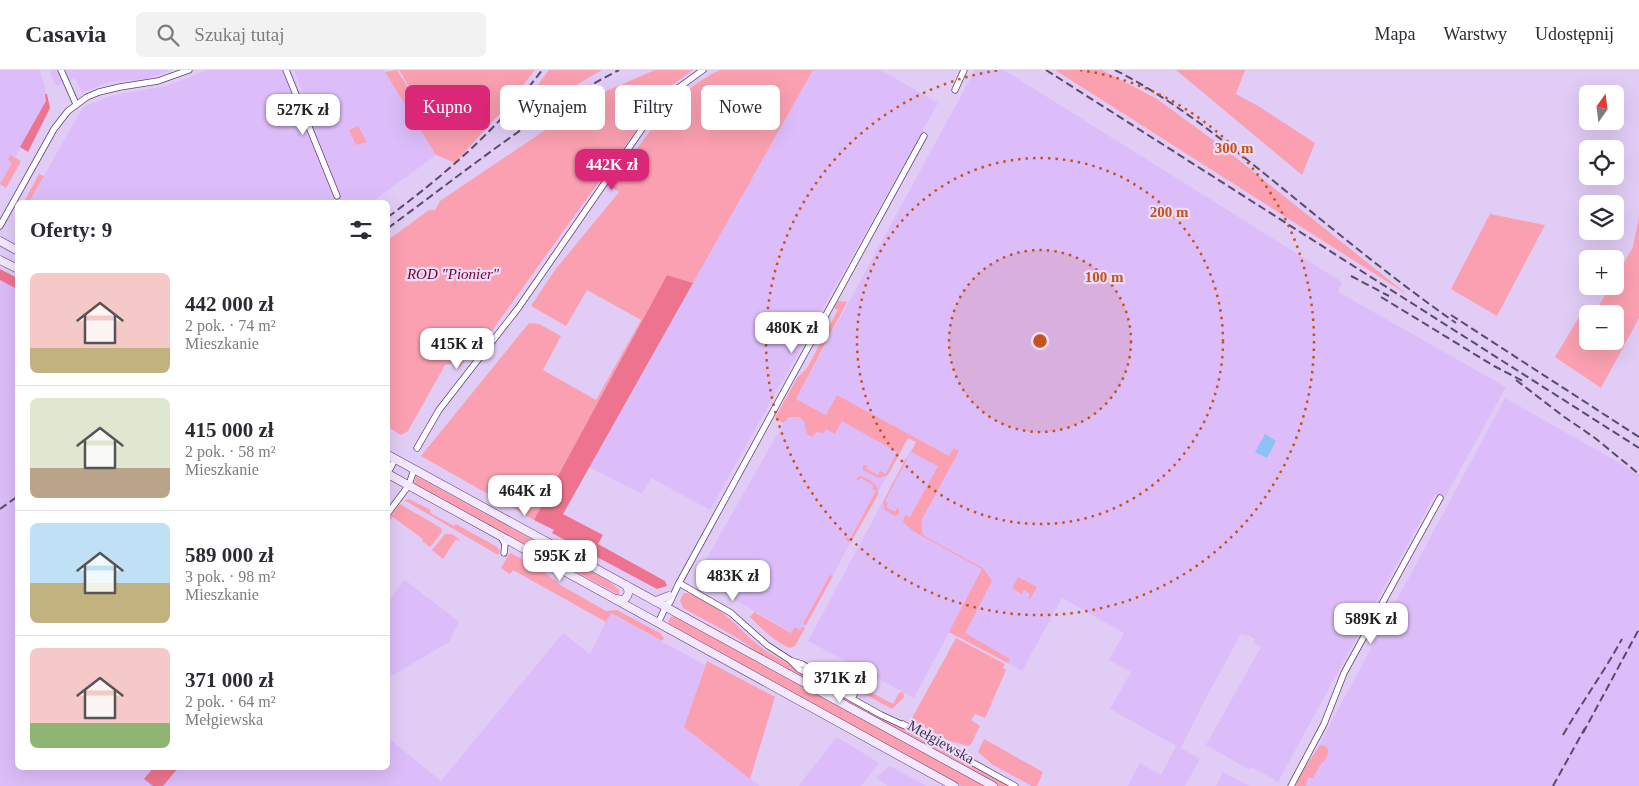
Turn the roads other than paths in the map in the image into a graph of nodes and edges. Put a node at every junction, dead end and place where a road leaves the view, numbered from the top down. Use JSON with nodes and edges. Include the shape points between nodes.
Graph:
{"nodes":[{"id":1,"x":61,"y":70,"type":"edge"},
{"id":2,"x":189,"y":70,"type":"edge"},
{"id":3,"x":286,"y":70,"type":"edge"},
{"id":4,"x":703,"y":70,"type":"edge"},
{"id":5,"x":964,"y":70,"type":"edge"},
{"id":6,"x":955,"y":90,"type":"dead end"},
{"id":7,"x":76,"y":104,"type":"junction"},
{"id":8,"x":924,"y":136,"type":"dead end"},
{"id":9,"x":337,"y":196,"type":"dead end"},
{"id":10,"x":0,"y":226,"type":"edge"},
{"id":11,"x":0,"y":241,"type":"edge"},
{"id":12,"x":15,"y":249,"type":"edge"},
{"id":13,"x":0,"y":260,"type":"edge"},
{"id":14,"x":15,"y":268,"type":"edge"},
{"id":15,"x":417,"y":448,"type":"dead end"},
{"id":16,"x":390,"y":456,"type":"edge"},
{"id":17,"x":396,"y":459,"type":"junction"},
{"id":18,"x":414,"y":469,"type":"junction"},
{"id":19,"x":390,"y":470,"type":"edge"},
{"id":20,"x":390,"y":474,"type":"edge"},
{"id":21,"x":409,"y":485,"type":"junction"},
{"id":22,"x":1440,"y":498,"type":"dead end"},
{"id":23,"x":390,"y":510,"type":"edge"},
{"id":24,"x":501,"y":537,"type":"junction"},
{"id":25,"x":516,"y":546,"type":"junction"},
{"id":26,"x":679,"y":583,"type":"junction"},
{"id":27,"x":626,"y":585,"type":"junction"},
{"id":28,"x":669,"y":596,"type":"junction"},
{"id":29,"x":614,"y":599,"type":"junction"},
{"id":30,"x":656,"y":601,"type":"junction"},
{"id":31,"x":666,"y":607,"type":"junction"},
{"id":32,"x":658,"y":623,"type":"junction"},
{"id":33,"x":954,"y":786,"type":"edge"},
{"id":34,"x":993,"y":786,"type":"edge"},
{"id":35,"x":1015,"y":786,"type":"edge"},
{"id":36,"x":1291,"y":786,"type":"edge"}],
"edges":[{"from":1,"to":7,"type":"street"},
{"from":2,"to":7,"type":"street","via":[[158,81],[105,90]]},
{"from":3,"to":9,"type":"street"},
{"from":4,"to":15,"type":"street","via":[[674,91],[653,114],[519,307],[439,410]]},
{"from":5,"to":6,"type":"street"},
{"from":7,"to":10,"type":"street","via":[[54,129]]},
{"from":8,"to":26,"type":"street"},
{"from":11,"to":12,"type":"main road"},
{"from":13,"to":14,"type":"main road"},
{"from":16,"to":17,"type":"main road","name":"Mełgiewska"},
{"from":17,"to":18,"type":"main road","name":"Mełgiewska"},
{"from":17,"to":19,"type":"street"},
{"from":18,"to":21,"type":"street"},
{"from":18,"to":27,"type":"main road","name":"Mełgiewska"},
{"from":20,"to":21,"type":"main road"},
{"from":21,"to":23,"type":"street"},
{"from":21,"to":24,"type":"main road"},
{"from":22,"to":36,"type":"street","via":[[1344,673],[1318,737]]},
{"from":24,"to":25,"type":"main road"},
{"from":24,"to":25,"type":"street","via":[[505,544],[504,553]]},
{"from":25,"to":29,"type":"main road"},
{"from":26,"to":28,"type":"street"},
{"from":26,"to":31,"type":"street"},
{"from":26,"to":35,"type":"street","name":"Mełgiewska","via":[[731,613],[767,645],[790,660],[816,671],[905,726]]},
{"from":27,"to":29,"type":"main road","via":[[627,597],[624,600]]},
{"from":27,"to":30,"type":"main road","name":"Mełgiewska"},
{"from":28,"to":30,"type":"main road"},
{"from":28,"to":31,"type":"street"},
{"from":29,"to":32,"type":"main road"},
{"from":30,"to":31,"type":"main road","name":"Mełgiewska"},
{"from":31,"to":32,"type":"street"},
{"from":31,"to":34,"type":"main road","name":"Mełgiewska"},
{"from":32,"to":33,"type":"main road"}]}
